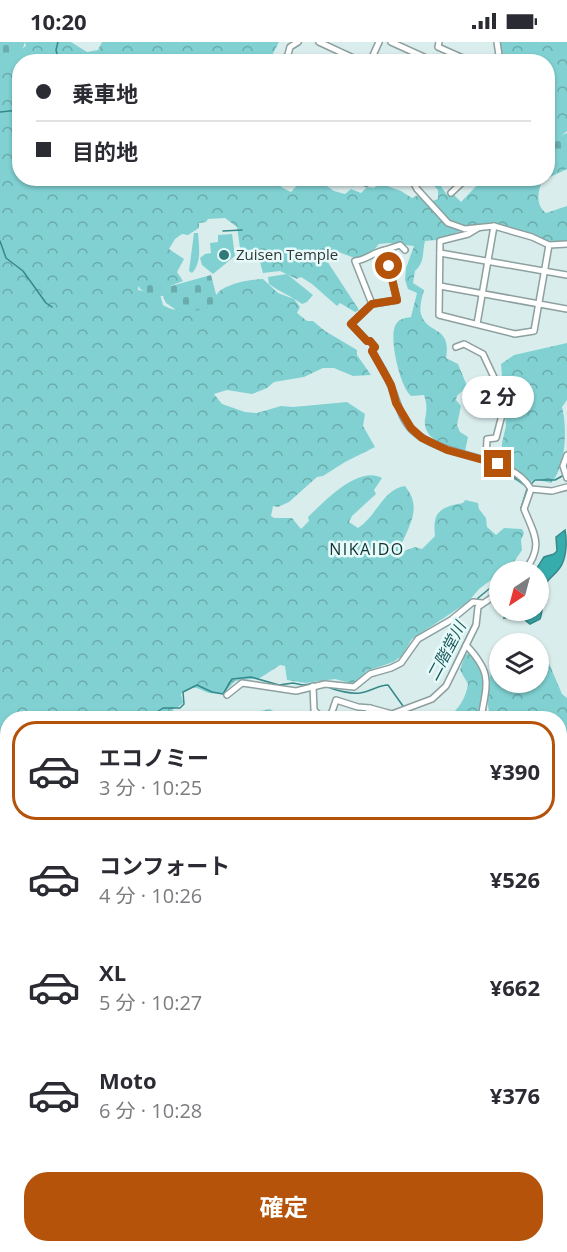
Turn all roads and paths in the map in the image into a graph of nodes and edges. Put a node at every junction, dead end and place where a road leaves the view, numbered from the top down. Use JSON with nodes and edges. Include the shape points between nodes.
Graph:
{"nodes":[{"id":1,"x":298,"y":42,"type":"edge"},
{"id":2,"x":319,"y":42,"type":"edge"},
{"id":3,"x":391,"y":42,"type":"edge"},
{"id":4,"x":439,"y":42,"type":"edge"},
{"id":5,"x":288,"y":54,"type":"edge"},
{"id":6,"x":345,"y":54,"type":"edge"},
{"id":7,"x":417,"y":54,"type":"edge"},
{"id":8,"x":455,"y":54,"type":"edge"},
{"id":9,"x":415,"y":186,"type":"edge"},
{"id":10,"x":458,"y":186,"type":"edge"},
{"id":11,"x":451,"y":193,"type":"dead end"},
{"id":12,"x":494,"y":226,"type":"junction"},
{"id":13,"x":478,"y":228,"type":"junction"},
{"id":14,"x":567,"y":244,"type":"edge"},
{"id":15,"x":549,"y":245,"type":"junction"},
{"id":16,"x":385,"y":250,"type":"junction"},
{"id":17,"x":405,"y":250,"type":"dead end"},
{"id":18,"x":440,"y":253,"type":"junction"},
{"id":19,"x":488,"y":261,"type":"junction"},
{"id":20,"x":544,"y":271,"type":"junction"},
{"id":21,"x":567,"y":275,"type":"edge"},
{"id":22,"x":440,"y":286,"type":"junction"},
{"id":23,"x":482,"y":294,"type":"junction"},
{"id":24,"x":538,"y":303,"type":"junction"},
{"id":25,"x":372,"y":304,"type":"junction"},
{"id":26,"x":567,"y":309,"type":"edge"},
{"id":27,"x":477,"y":324,"type":"junction"},
{"id":28,"x":456,"y":347,"type":"dead end"},
{"id":29,"x":567,"y":454,"type":"edge"},
{"id":30,"x":486,"y":461,"type":"junction"},
{"id":31,"x":567,"y":478,"type":"edge"},
{"id":32,"x":567,"y":487,"type":"edge"},
{"id":33,"x":531,"y":489,"type":"junction"},
{"id":34,"x":532,"y":561,"type":"edge"},
{"id":35,"x":489,"y":599,"type":"edge"},
{"id":36,"x":482,"y":603,"type":"junction"},
{"id":37,"x":466,"y":645,"type":"junction"},
{"id":38,"x":313,"y":686,"type":"junction"},
{"id":39,"x":227,"y":695,"type":"dead end"},
{"id":40,"x":370,"y":708,"type":"junction"},
{"id":41,"x":315,"y":711,"type":"edge"},
{"id":42,"x":333,"y":711,"type":"edge"},
{"id":43,"x":369,"y":711,"type":"edge"},
{"id":44,"x":382,"y":711,"type":"edge"},
{"id":45,"x":402,"y":711,"type":"edge"},
{"id":46,"x":482,"y":711,"type":"edge"}],
"edges":[{"from":1,"to":5,"type":"street","via":[[290,46]]},
{"from":2,"to":6,"type":"street"},
{"from":3,"to":7,"type":"street"},
{"from":4,"to":8,"type":"street","via":[[438,46]]},
{"from":9,"to":13,"type":"street","via":[[448,223],[465,229]]},
{"from":10,"to":11,"type":"street"},
{"from":12,"to":13,"type":"street"},
{"from":12,"to":15,"type":"street"},
{"from":12,"to":19,"type":"street"},
{"from":13,"to":18,"type":"street","via":[[440,240]]},
{"from":14,"to":15,"type":"street"},
{"from":15,"to":20,"type":"street"},
{"from":16,"to":17,"type":"street","via":[[400,245]]},
{"from":16,"to":25,"type":"street","via":[[397,300]]},
{"from":16,"to":25,"type":"street","via":[[355,261]]},
{"from":18,"to":19,"type":"street"},
{"from":18,"to":22,"type":"street"},
{"from":19,"to":20,"type":"street"},
{"from":19,"to":23,"type":"street"},
{"from":20,"to":21,"type":"street"},
{"from":20,"to":24,"type":"street"},
{"from":22,"to":23,"type":"street"},
{"from":22,"to":27,"type":"street","via":[[439,315]]},
{"from":23,"to":24,"type":"street"},
{"from":23,"to":27,"type":"street"},
{"from":24,"to":26,"type":"street"},
{"from":24,"to":27,"type":"street","via":[[534,331],[515,334]]},
{"from":25,"to":30,"type":"street","via":[[351,324],[375,347],[372,351],[411,428],[447,450]]},
{"from":28,"to":30,"type":"street","via":[[464,344],[483,354],[503,403],[496,438],[487,439]]},
{"from":29,"to":31,"type":"street","via":[[563,466]]},
{"from":30,"to":33,"type":"street","via":[[505,467]]},
{"from":32,"to":33,"type":"street"},
{"from":33,"to":34,"type":"street","via":[[524,509],[536,536],[537,550]]},
{"from":35,"to":36,"type":"street"},
{"from":36,"to":37,"type":"street"},
{"from":36,"to":38,"type":"street","via":[[473,602],[418,639],[401,663],[370,674],[354,687]]},
{"from":37,"to":45,"type":"street","via":[[451,681],[439,695]]},
{"from":37,"to":46,"type":"street","via":[[488,677]]},
{"from":38,"to":39,"type":"street","via":[[296,691],[242,683]]},
{"from":38,"to":41,"type":"street"},
{"from":40,"to":42,"type":"street","via":[[336,700]]},
{"from":40,"to":43,"type":"street"},
{"from":40,"to":44,"type":"street"}]}
